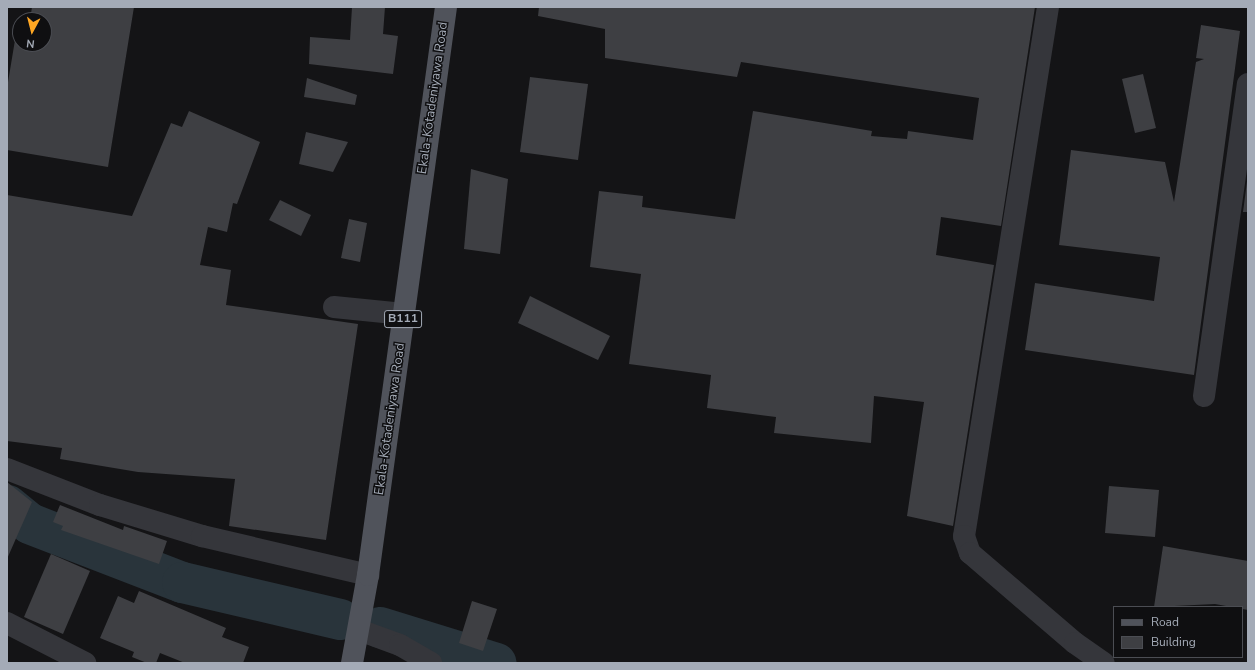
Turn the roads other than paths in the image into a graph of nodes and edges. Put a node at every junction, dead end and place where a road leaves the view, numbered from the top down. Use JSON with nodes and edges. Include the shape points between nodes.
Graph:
{"nodes":[{"id":1,"x":446,"y":7,"type":"edge"},
{"id":2,"x":1048,"y":7,"type":"edge"},
{"id":3,"x":1248,"y":84,"type":"edge"},
{"id":4,"x":334,"y":307,"type":"dead end"},
{"id":5,"x":404,"y":314,"type":"junction"},
{"id":6,"x":1204,"y":396,"type":"dead end"},
{"id":7,"x":7,"y":469,"type":"edge"},
{"id":8,"x":368,"y":575,"type":"junction"},
{"id":9,"x":7,"y":623,"type":"edge"},
{"id":10,"x":359,"y":630,"type":"junction"},
{"id":11,"x":85,"y":663,"type":"edge"},
{"id":12,"x":352,"y":663,"type":"edge"},
{"id":13,"x":431,"y":663,"type":"edge"},
{"id":14,"x":1104,"y":663,"type":"edge"}],
"edges":[{"from":1,"to":5,"type":"main road","name":"Ekala-Kotadeniyawa Road","number":"B111"},
{"from":2,"to":14,"type":"street","via":[[964,536],[970,553],[1075,644]]},
{"from":3,"to":6,"type":"street"},
{"from":4,"to":5,"type":"street"},
{"from":5,"to":8,"type":"main road","name":"Ekala-Kotadeniyawa Road","number":"B111"},
{"from":7,"to":8,"type":"street","via":[[100,505],[202,536]]},
{"from":8,"to":10,"type":"main road","name":"Ekala-Kotadeniyawa Road","number":"B111"},
{"from":9,"to":11,"type":"street"},
{"from":10,"to":12,"type":"main road","name":"Ekala-Kotadeniyawa Road","number":"B111"},
{"from":10,"to":13,"type":"street","via":[[400,645]]}]}
